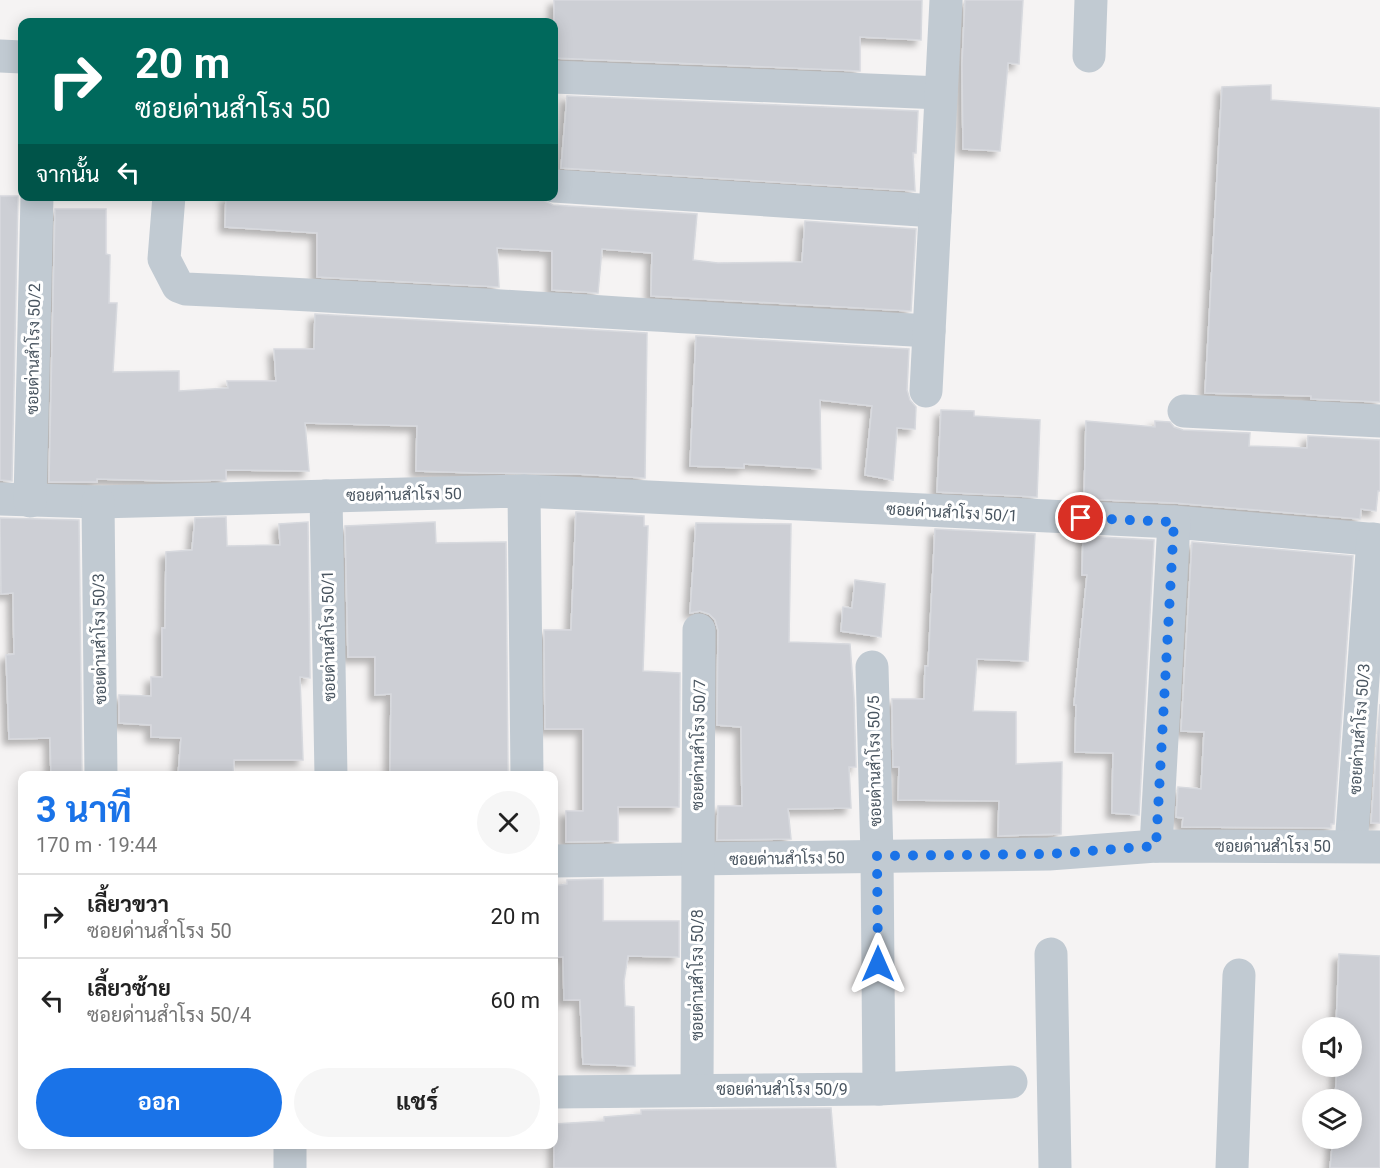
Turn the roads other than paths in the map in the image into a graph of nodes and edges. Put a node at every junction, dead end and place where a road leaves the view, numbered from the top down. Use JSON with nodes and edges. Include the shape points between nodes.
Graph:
{"nodes":[{"id":1,"x":946,"y":0,"type":"edge"},
{"id":2,"x":1091,"y":0,"type":"edge"},
{"id":3,"x":0,"y":56,"type":"edge"},
{"id":4,"x":1089,"y":56,"type":"dead end"},
{"id":5,"x":18,"y":57,"type":"edge"},
{"id":6,"x":558,"y":77,"type":"edge"},
{"id":7,"x":941,"y":93,"type":"junction"},
{"id":8,"x":558,"y":186,"type":"edge"},
{"id":9,"x":37,"y":201,"type":"edge"},
{"id":10,"x":169,"y":201,"type":"edge"},
{"id":11,"x":936,"y":211,"type":"junction"},
{"id":12,"x":929,"y":331,"type":"junction"},
{"id":13,"x":926,"y":391,"type":"dead end"},
{"id":14,"x":1184,"y":411,"type":"dead end"},
{"id":15,"x":1380,"y":421,"type":"edge"},
{"id":16,"x":524,"y":491,"type":"junction"},
{"id":17,"x":326,"y":496,"type":"junction"},
{"id":18,"x":15,"y":500,"type":"edge"},
{"id":19,"x":98,"y":502,"type":"junction"},
{"id":20,"x":1174,"y":522,"type":"junction"},
{"id":21,"x":1377,"y":540,"type":"edge"},
{"id":22,"x":699,"y":630,"type":"dead end"},
{"id":23,"x":872,"y":667,"type":"dead end"},
{"id":24,"x":100,"y":771,"type":"edge"},
{"id":25,"x":331,"y":771,"type":"edge"},
{"id":26,"x":527,"y":771,"type":"edge"},
{"id":27,"x":1156,"y":846,"type":"junction"},
{"id":28,"x":1365,"y":847,"type":"edge"},
{"id":29,"x":877,"y":856,"type":"junction"},
{"id":30,"x":697,"y":859,"type":"junction"},
{"id":31,"x":558,"y":861,"type":"edge"},
{"id":32,"x":1051,"y":954,"type":"dead end"},
{"id":33,"x":1239,"y":975,"type":"dead end"},
{"id":34,"x":1011,"y":1082,"type":"dead end"},
{"id":35,"x":879,"y":1089,"type":"junction"},
{"id":36,"x":697,"y":1090,"type":"junction"},
{"id":37,"x":558,"y":1092,"type":"edge"},
{"id":38,"x":290,"y":1149,"type":"edge"},
{"id":39,"x":290,"y":1168,"type":"edge"},
{"id":40,"x":1055,"y":1168,"type":"edge"},
{"id":41,"x":1232,"y":1168,"type":"edge"}],
"edges":[{"from":1,"to":7,"type":"street"},
{"from":2,"to":4,"type":"street"},
{"from":3,"to":5,"type":"street"},
{"from":6,"to":7,"type":"street"},
{"from":7,"to":11,"type":"street"},
{"from":8,"to":11,"type":"street"},
{"from":9,"to":18,"type":"street","name":"ซอยด่านสำโรง 50/2"},
{"from":10,"to":12,"type":"street","via":[[164,259],[177,286],[186,289]]},
{"from":11,"to":12,"type":"street"},
{"from":12,"to":13,"type":"street"},
{"from":14,"to":15,"type":"street"},
{"from":16,"to":17,"type":"street","name":"ซอยด่านสำโรง 50"},
{"from":16,"to":20,"type":"street","name":"ซอยด่านสำโรง 50/1"},
{"from":16,"to":26,"type":"street"},
{"from":17,"to":19,"type":"street","name":"ซอยด่านสำโรง 50"},
{"from":17,"to":25,"type":"street","name":"ซอยด่านสำโรง 50/1"},
{"from":18,"to":19,"type":"street","name":"ซอยด่านสำโรง 50"},
{"from":19,"to":24,"type":"street","name":"ซอยด่านสำโรง 50/3"},
{"from":20,"to":21,"type":"street","name":"ซอยด่านสำโรง 50/1"},
{"from":20,"to":27,"type":"street"},
{"from":21,"to":28,"type":"street","name":"ซอยด่านสำโรง 50/3"},
{"from":22,"to":30,"type":"street","name":"ซอยด่านสำโรง 50/7"},
{"from":23,"to":29,"type":"street","name":"ซอยด่านสำโรง 50/5"},
{"from":27,"to":28,"type":"street","name":"ซอยด่านสำโรง 50"},
{"from":27,"to":29,"type":"street","name":"ซอยด่านสำโรง 50","via":[[1049,854]]},
{"from":29,"to":30,"type":"street","name":"ซอยด่านสำโรง 50"},
{"from":29,"to":35,"type":"street","name":"ซอยด่านสำโรง 50/5"},
{"from":30,"to":31,"type":"street","name":"ซอยด่านสำโรง 50"},
{"from":30,"to":36,"type":"street","name":"ซอยด่านสำโรง 50/8"},
{"from":32,"to":40,"type":"street"},
{"from":33,"to":41,"type":"street"},
{"from":34,"to":35,"type":"street","name":"ซอยด่านสำโรง 50/9"},
{"from":35,"to":36,"type":"street","name":"ซอยด่านสำโรง 50/9"},
{"from":36,"to":37,"type":"street","name":"ซอยด่านสำโรง 50/9"},
{"from":38,"to":39,"type":"street"}]}
